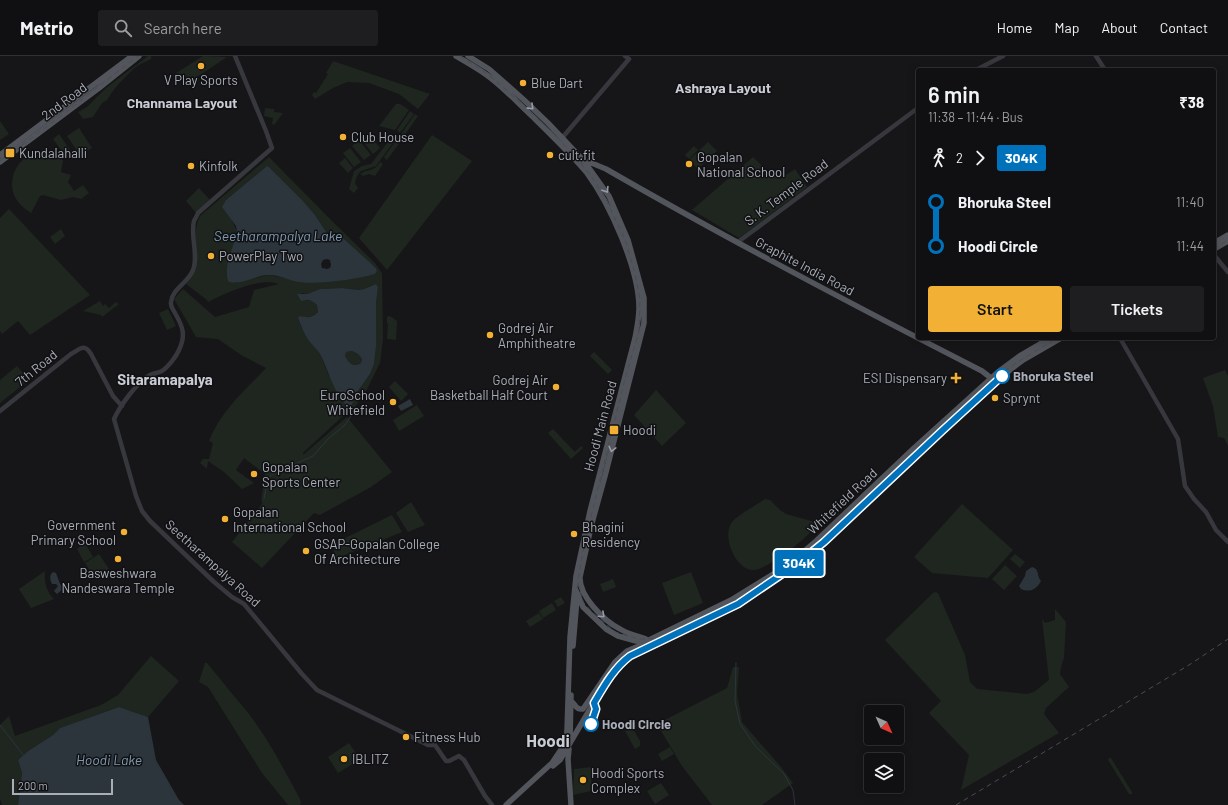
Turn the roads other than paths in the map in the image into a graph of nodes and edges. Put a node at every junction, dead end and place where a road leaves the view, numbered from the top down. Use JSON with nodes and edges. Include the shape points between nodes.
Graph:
{"nodes":[{"id":1,"x":132,"y":56,"type":"edge"},
{"id":2,"x":139,"y":56,"type":"edge"},
{"id":3,"x":235,"y":56,"type":"edge"},
{"id":4,"x":456,"y":56,"type":"edge"},
{"id":5,"x":468,"y":56,"type":"edge"},
{"id":6,"x":625,"y":56,"type":"edge"},
{"id":7,"x":1003,"y":56,"type":"edge"},
{"id":8,"x":1096,"y":56,"type":"edge"},
{"id":9,"x":980,"y":68,"type":"edge"},
{"id":10,"x":1104,"y":68,"type":"edge"},
{"id":11,"x":70,"y":107,"type":"junction"},
{"id":12,"x":916,"y":109,"type":"edge"},
{"id":13,"x":562,"y":138,"type":"junction"},
{"id":14,"x":0,"y":155,"type":"edge"},
{"id":15,"x":580,"y":161,"type":"junction"},
{"id":16,"x":0,"y":162,"type":"edge"},
{"id":17,"x":1228,"y":235,"type":"edge"},
{"id":18,"x":1228,"y":241,"type":"edge"},
{"id":19,"x":1216,"y":242,"type":"edge"},
{"id":20,"x":739,"y":243,"type":"junction"},
{"id":21,"x":1216,"y":248,"type":"edge"},
{"id":22,"x":1216,"y":257,"type":"edge"},
{"id":23,"x":1228,"y":272,"type":"edge"},
{"id":24,"x":916,"y":337,"type":"edge"},
{"id":25,"x":921,"y":340,"type":"edge"},
{"id":26,"x":1047,"y":340,"type":"edge"},
{"id":27,"x":1057,"y":340,"type":"edge"},
{"id":28,"x":1121,"y":340,"type":"edge"},
{"id":29,"x":1012,"y":365,"type":"junction"},
{"id":30,"x":992,"y":378,"type":"junction"},
{"id":31,"x":122,"y":406,"type":"junction"},
{"id":32,"x":0,"y":411,"type":"edge"},
{"id":33,"x":1228,"y":542,"type":"edge"},
{"id":34,"x":582,"y":556,"type":"junction"},
{"id":35,"x":576,"y":589,"type":"junction"},
{"id":36,"x":649,"y":640,"type":"junction"},
{"id":37,"x":655,"y":644,"type":"junction"},
{"id":38,"x":571,"y":648,"type":"junction"},
{"id":39,"x":571,"y":700,"type":"junction"},
{"id":40,"x":567,"y":744,"type":"junction"},
{"id":41,"x":492,"y":805,"type":"edge"},
{"id":42,"x":506,"y":805,"type":"edge"},
{"id":43,"x":511,"y":805,"type":"edge"},
{"id":44,"x":569,"y":805,"type":"edge"}],
"edges":[{"from":1,"to":11,"type":"main road","name":"2nd Road"},
{"from":2,"to":11,"type":"main road","name":"2nd Road"},
{"from":3,"to":31,"type":"street","name":"Seetharampalya Road","via":[[272,148],[198,213],[194,222],[193,270],[175,292],[170,304],[182,326],[183,336],[179,349],[166,367],[142,382]]},
{"from":4,"to":15,"type":"main road","via":[[491,78]]},
{"from":5,"to":13,"type":"main road","one_way":true,"via":[[489,69]]},
{"from":6,"to":13,"type":"street","via":[[629,59]]},
{"from":7,"to":9,"type":"street"},
{"from":8,"to":10,"type":"street"},
{"from":11,"to":14,"type":"main road","name":"2nd Road"},
{"from":11,"to":16,"type":"main road","name":"2nd Road"},
{"from":12,"to":20,"type":"street","name":"S. K. Temple Road"},
{"from":13,"to":15,"type":"main road"},
{"from":15,"to":20,"type":"main road","name":"Graphite India Road","via":[[600,167]]},
{"from":15,"to":34,"type":"main road","name":"Hoodi Main Road","via":[[604,201],[625,248],[636,286],[639,320],[590,511]]},
{"from":15,"to":34,"type":"main road","name":"Hoodi Main Road","one_way":true,"via":[[591,170],[609,196],[626,234],[644,302],[644,323]]},
{"from":17,"to":19,"type":"main road"},
{"from":18,"to":21,"type":"main road"},
{"from":20,"to":24,"type":"main road","name":"Graphite India Road"},
{"from":22,"to":23,"type":"street"},
{"from":25,"to":30,"type":"main road","name":"Graphite India Road"},
{"from":26,"to":29,"type":"main road","name":"Whitefield Road","via":[[1021,355]]},
{"from":27,"to":29,"type":"main road","name":"Whitefield Road"},
{"from":28,"to":33,"type":"street","via":[[1178,440],[1185,486],[1206,512],[1216,530]]},
{"from":29,"to":30,"type":"main road","name":"Whitefield Road"},
{"from":29,"to":37,"type":"main road","name":"Whitefield Road","via":[[803,560],[738,604]]},
{"from":30,"to":36,"type":"main road","name":"Whitefield Road","via":[[793,561],[732,600]]},
{"from":31,"to":32,"type":"street","name":"7th Road","via":[[113,396],[88,349],[81,348]]},
{"from":31,"to":41,"type":"street","name":"Seetharampalya Road","via":[[114,422],[139,504],[150,521],[214,582],[244,604],[317,690],[428,745],[435,745],[446,761],[459,756]]},
{"from":34,"to":35,"type":"main road","name":"Hoodi Main Road"},
{"from":35,"to":36,"type":"main road","one_way":true,"via":[[581,588],[590,602],[611,623]]},
{"from":35,"to":36,"type":"main road","via":[[583,607],[606,629],[618,636],[636,641]]},
{"from":35,"to":38,"type":"main road","name":"Hoodi Main Road"},
{"from":37,"to":39,"type":"main road","name":"Whitefield Road","via":[[646,643],[627,651],[618,659],[586,706],[580,709],[575,707]]},
{"from":37,"to":40,"type":"main road","name":"Whitefield Road","via":[[630,656],[616,668]]},
{"from":38,"to":39,"type":"main road","name":"Hoodi Main Road"},
{"from":38,"to":40,"type":"main road","name":"Hoodi Main Road"},
{"from":39,"to":40,"type":"main road","name":"Hoodi Main Road","via":[[571,732]]},
{"from":40,"to":42,"type":"main road","name":"Whitefield Road","via":[[552,763]]},
{"from":40,"to":43,"type":"main road","name":"Whitefield Road","via":[[560,760]]},
{"from":40,"to":44,"type":"main road","name":"Hoodi Main Road"}]}
